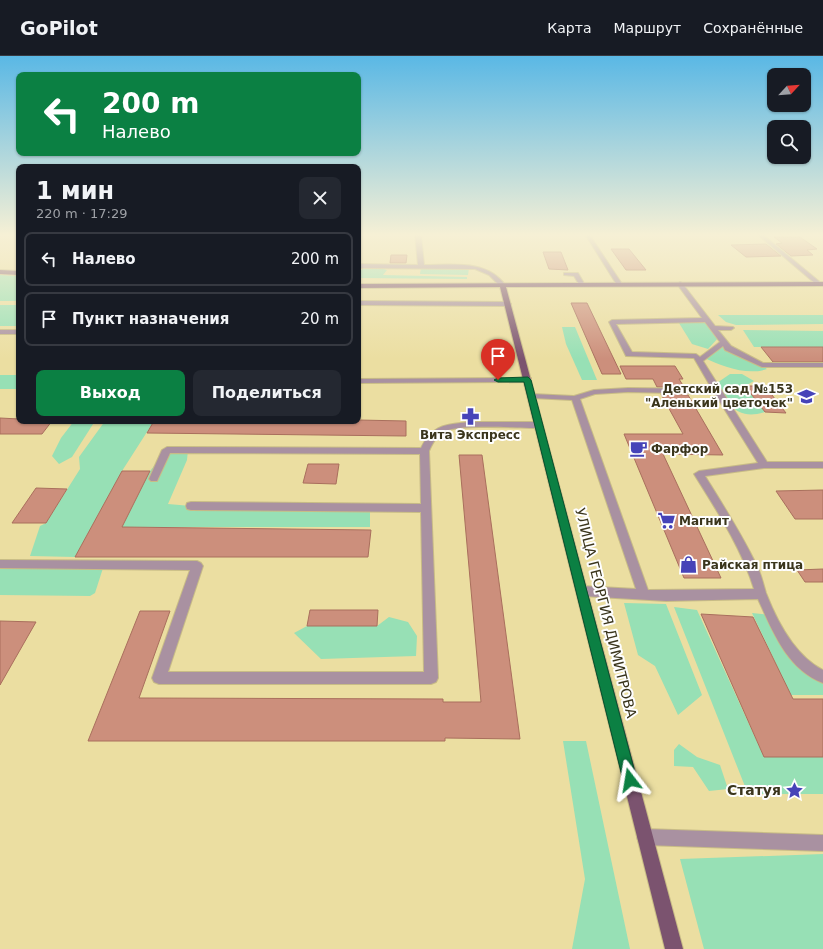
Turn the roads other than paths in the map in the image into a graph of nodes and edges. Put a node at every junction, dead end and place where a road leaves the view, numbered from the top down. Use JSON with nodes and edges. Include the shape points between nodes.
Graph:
{"nodes":[{"id":1,"x":495,"y":276,"type":"edge"},
{"id":2,"x":577,"y":276,"type":"edge"},
{"id":3,"x":614,"y":276,"type":"edge"},
{"id":4,"x":811,"y":276,"type":"edge"},
{"id":5,"x":619,"y":284,"type":"junction"},
{"id":6,"x":680,"y":284,"type":"junction"},
{"id":7,"x":821,"y":284,"type":"edge"},
{"id":8,"x":582,"y":285,"type":"junction"},
{"id":9,"x":361,"y":286,"type":"edge"},
{"id":10,"x":503,"y":286,"type":"junction"},
{"id":11,"x":361,"y":303,"type":"edge"},
{"id":12,"x":508,"y":304,"type":"junction"},
{"id":13,"x":706,"y":320,"type":"junction"},
{"id":14,"x":712,"y":328,"type":"junction"},
{"id":15,"x":731,"y":328,"type":"dead end"},
{"id":16,"x":0,"y":332,"type":"edge"},
{"id":17,"x":16,"y":332,"type":"edge"},
{"id":18,"x":724,"y":342,"type":"junction"},
{"id":19,"x":699,"y":361,"type":"junction"},
{"id":20,"x":823,"y":365,"type":"edge"},
{"id":21,"x":528,"y":380,"type":"junction"},
{"id":22,"x":361,"y":381,"type":"edge"},
{"id":23,"x":718,"y":392,"type":"junction"},
{"id":24,"x":532,"y":396,"type":"junction"},
{"id":25,"x":574,"y":398,"type":"junction"},
{"id":26,"x":539,"y":425,"type":"junction"},
{"id":27,"x":424,"y":451,"type":"junction"},
{"id":28,"x":764,"y":465,"type":"junction"},
{"id":29,"x":823,"y":465,"type":"edge"},
{"id":30,"x":154,"y":479,"type":"dead end"},
{"id":31,"x":191,"y":506,"type":"dead end"},
{"id":32,"x":426,"y":508,"type":"junction"},
{"id":33,"x":0,"y":564,"type":"edge"},
{"id":34,"x":582,"y":591,"type":"junction"},
{"id":35,"x":644,"y":594,"type":"junction"},
{"id":36,"x":761,"y":594,"type":"junction"},
{"id":37,"x":823,"y":677,"type":"edge"},
{"id":38,"x":645,"y":837,"type":"junction"},
{"id":39,"x":823,"y":843,"type":"edge"},
{"id":40,"x":674,"y":949,"type":"edge"}],
"edges":[{"from":1,"to":10,"type":"street"},
{"from":2,"to":8,"type":"street"},
{"from":3,"to":5,"type":"street"},
{"from":4,"to":7,"type":"street"},
{"from":5,"to":6,"type":"main road"},
{"from":5,"to":8,"type":"main road"},
{"from":6,"to":7,"type":"main road"},
{"from":6,"to":13,"type":"street"},
{"from":8,"to":10,"type":"main road"},
{"from":9,"to":10,"type":"main road"},
{"from":10,"to":12,"type":"main road","name":"УЛИЦА ГЕОРГИЯ ДИМИТРОВА"},
{"from":11,"to":12,"type":"street"},
{"from":12,"to":21,"type":"main road","name":"УЛИЦА ГЕОРГИЯ ДИМИТРОВА"},
{"from":13,"to":14,"type":"street"},
{"from":13,"to":19,"type":"street","via":[[612,322],[630,354],[696,356]]},
{"from":14,"to":15,"type":"street"},
{"from":14,"to":18,"type":"street"},
{"from":16,"to":17,"type":"street"},
{"from":18,"to":19,"type":"street"},
{"from":18,"to":20,"type":"street","via":[[728,348],[762,365]]},
{"from":19,"to":23,"type":"street"},
{"from":21,"to":22,"type":"street"},
{"from":21,"to":24,"type":"main road","name":"УЛИЦА ГЕОРГИЯ ДИМИТРОВА"},
{"from":23,"to":25,"type":"street","via":[[628,390],[594,392]]},
{"from":23,"to":28,"type":"street"},
{"from":24,"to":25,"type":"street"},
{"from":24,"to":26,"type":"main road","name":"УЛИЦА ГЕОРГИЯ ДИМИТРОВА"},
{"from":25,"to":35,"type":"street"},
{"from":26,"to":27,"type":"street","via":[[469,425],[446,428],[431,437]]},
{"from":26,"to":34,"type":"main road","name":"УЛИЦА ГЕОРГИЯ ДИМИТРОВА"},
{"from":27,"to":30,"type":"street","via":[[168,450]]},
{"from":27,"to":32,"type":"street"},
{"from":28,"to":29,"type":"street"},
{"from":28,"to":36,"type":"street","via":[[699,474],[753,568]]},
{"from":31,"to":32,"type":"street"},
{"from":32,"to":33,"type":"street","via":[[431,678],[159,678],[197,566]]},
{"from":34,"to":35,"type":"street"},
{"from":34,"to":38,"type":"main road","name":"УЛИЦА ГЕОРГИЯ ДИМИТРОВА"},
{"from":35,"to":36,"type":"street"},
{"from":36,"to":37,"type":"street","via":[[795,658],[812,673]]},
{"from":38,"to":39,"type":"street"},
{"from":38,"to":40,"type":"main road","name":"УЛИЦА ГЕОРГИЯ ДИМИТРОВА"}]}
